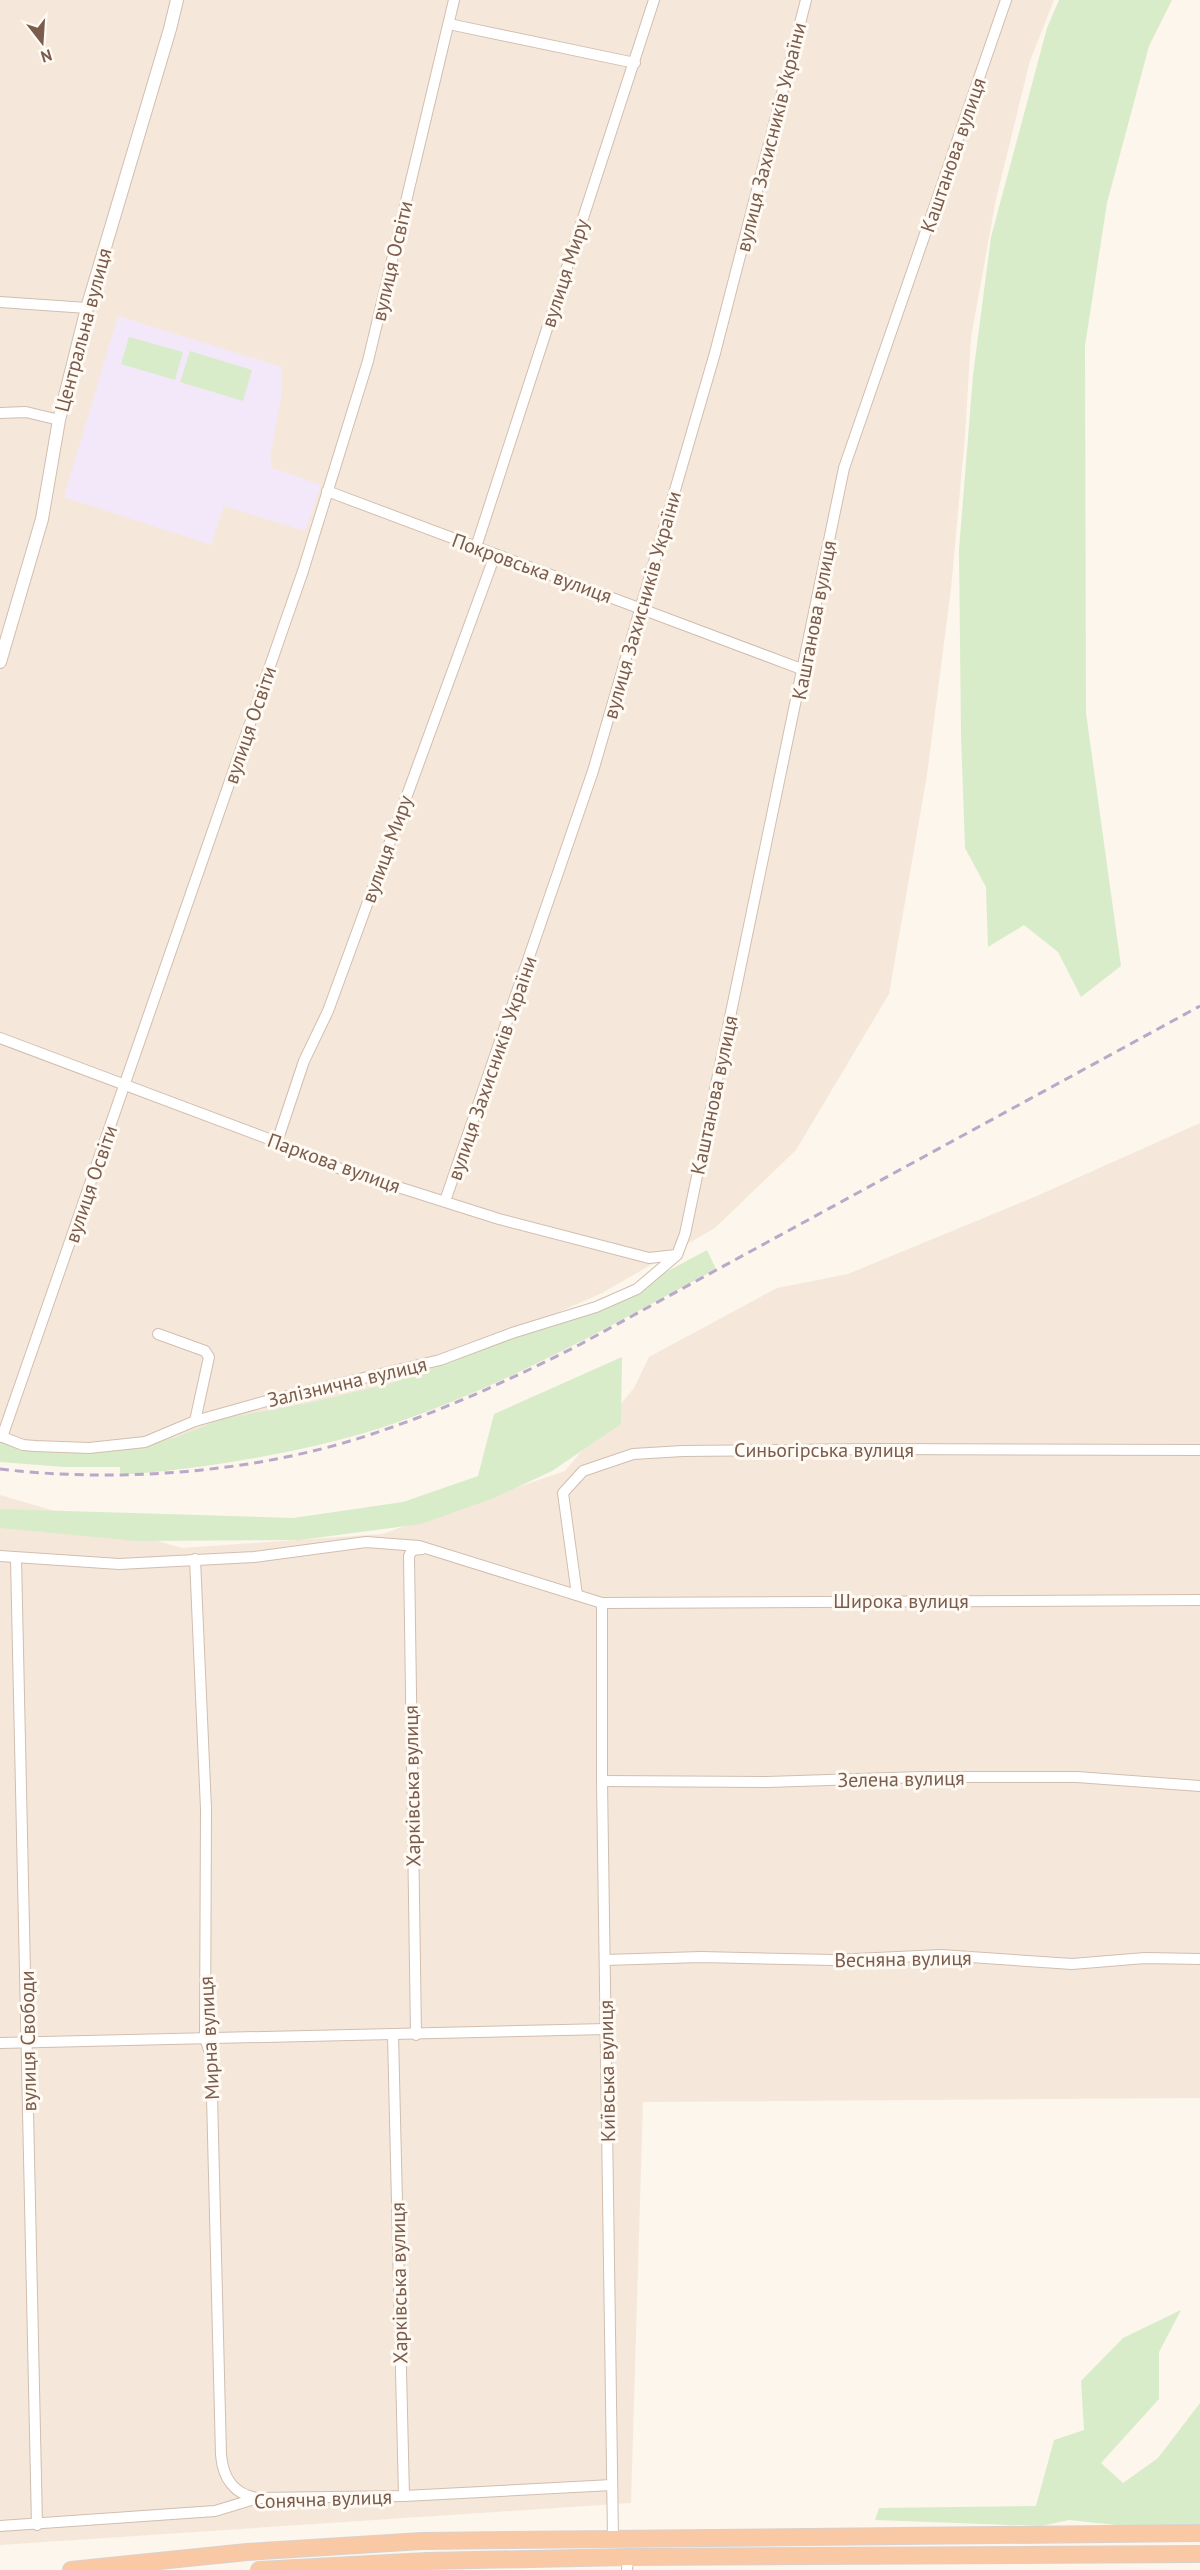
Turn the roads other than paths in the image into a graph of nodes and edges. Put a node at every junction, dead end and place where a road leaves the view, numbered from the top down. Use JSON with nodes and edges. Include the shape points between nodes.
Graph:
{"nodes":[{"id":1,"x":177,"y":0,"type":"edge"},
{"id":2,"x":454,"y":0,"type":"edge"},
{"id":3,"x":654,"y":0,"type":"edge"},
{"id":4,"x":806,"y":0,"type":"edge"},
{"id":5,"x":1006,"y":0,"type":"edge"},
{"id":6,"x":449,"y":24,"type":"junction"},
{"id":7,"x":635,"y":63,"type":"junction"},
{"id":8,"x":0,"y":302,"type":"edge"},
{"id":9,"x":87,"y":308,"type":"junction"},
{"id":10,"x":0,"y":413,"type":"edge"},
{"id":11,"x":59,"y":420,"type":"junction"},
{"id":12,"x":327,"y":491,"type":"junction"},
{"id":13,"x":476,"y":547,"type":"junction"},
{"id":14,"x":495,"y":555,"type":"junction"},
{"id":15,"x":641,"y":608,"type":"junction"},
{"id":16,"x":0,"y":662,"type":"edge"},
{"id":17,"x":804,"y":670,"type":"junction"},
{"id":18,"x":0,"y":1038,"type":"edge"},
{"id":19,"x":126,"y":1084,"type":"junction"},
{"id":20,"x":277,"y":1142,"type":"junction"},
{"id":21,"x":445,"y":1201,"type":"junction"},
{"id":22,"x":677,"y":1255,"type":"junction"},
{"id":23,"x":158,"y":1334,"type":"dead end"},
{"id":24,"x":195,"y":1421,"type":"junction"},
{"id":25,"x":1,"y":1437,"type":"edge"},
{"id":26,"x":1200,"y":1450,"type":"edge"},
{"id":27,"x":425,"y":1548,"type":"junction"},
{"id":28,"x":0,"y":1556,"type":"edge"},
{"id":29,"x":16,"y":1558,"type":"junction"},
{"id":30,"x":195,"y":1559,"type":"junction"},
{"id":31,"x":577,"y":1595,"type":"junction"},
{"id":32,"x":1200,"y":1600,"type":"edge"},
{"id":33,"x":602,"y":1603,"type":"junction"},
{"id":34,"x":602,"y":1781,"type":"junction"},
{"id":35,"x":1200,"y":1786,"type":"edge"},
{"id":36,"x":1200,"y":1959,"type":"edge"},
{"id":37,"x":605,"y":1960,"type":"junction"},
{"id":38,"x":606,"y":2029,"type":"junction"},
{"id":39,"x":393,"y":2035,"type":"junction"},
{"id":40,"x":416,"y":2035,"type":"junction"},
{"id":41,"x":205,"y":2038,"type":"junction"},
{"id":42,"x":28,"y":2042,"type":"junction"},
{"id":43,"x":0,"y":2043,"type":"edge"},
{"id":44,"x":612,"y":2485,"type":"junction"},
{"id":45,"x":404,"y":2496,"type":"junction"},
{"id":46,"x":258,"y":2498,"type":"junction"},
{"id":47,"x":37,"y":2525,"type":"junction"},
{"id":48,"x":0,"y":2526,"type":"edge"},
{"id":49,"x":1200,"y":2533,"type":"edge"},
{"id":50,"x":613,"y":2538,"type":"junction"},
{"id":51,"x":1200,"y":2554,"type":"edge"},
{"id":52,"x":628,"y":2563,"type":"edge"},
{"id":53,"x":70,"y":2570,"type":"edge"},
{"id":54,"x":259,"y":2570,"type":"edge"}],
"edges":[{"from":1,"to":9,"type":"street","name":"Центральна вулиця"},
{"from":2,"to":6,"type":"street","name":"вулиця Освіти"},
{"from":3,"to":7,"type":"street","name":"вулиця Миру"},
{"from":4,"to":15,"type":"street","name":"вулиця Захисників України","via":[[715,353]]},
{"from":5,"to":17,"type":"street","name":"Каштанова вулиця","via":[[844,468]]},
{"from":6,"to":7,"type":"street"},
{"from":6,"to":12,"type":"street","name":"вулиця Освіти","via":[[368,361]]},
{"from":7,"to":13,"type":"street","name":"вулиця Миру"},
{"from":8,"to":9,"type":"street"},
{"from":9,"to":11,"type":"street","name":"Центральна вулиця"},
{"from":10,"to":11,"type":"street","via":[[26,412]]},
{"from":11,"to":16,"type":"street","name":"Центральна вулиця","via":[[42,519]]},
{"from":12,"to":13,"type":"street","name":"Покровська вулиця"},
{"from":12,"to":19,"type":"street","name":"вулиця Освіти"},
{"from":13,"to":14,"type":"street","name":"Покровська вулиця"},
{"from":14,"to":15,"type":"street","name":"Покровська вулиця"},
{"from":14,"to":20,"type":"street","name":"вулиця Миру"},
{"from":15,"to":17,"type":"street","name":"Покровська вулиця"},
{"from":15,"to":21,"type":"street","name":"вулиця Захисників України","via":[[593,771]]},
{"from":17,"to":22,"type":"street","name":"Каштанова вулиця","via":[[685,1234]]},
{"from":18,"to":19,"type":"street","name":"Паркова вулиця"},
{"from":19,"to":20,"type":"street","name":"Паркова вулиця"},
{"from":19,"to":25,"type":"street","name":"вулиця Освіти"},
{"from":20,"to":21,"type":"street","name":"Паркова вулиця","via":[[338,1168]]},
{"from":21,"to":22,"type":"street","name":"Паркова вулиця","via":[[649,1258]]},
{"from":22,"to":24,"type":"street","name":"Залізнична вулиця","via":[[636,1289],[596,1307],[440,1360]]},
{"from":23,"to":24,"type":"street","via":[[208,1353]]},
{"from":24,"to":25,"type":"street","name":"Залізнична вулиця","via":[[145,1442],[115,1447],[22,1445]]},
{"from":26,"to":31,"type":"street","name":"Синьогірська вулиця","via":[[862,1449],[633,1454],[583,1472],[563,1493]]},
{"from":27,"to":30,"type":"street","name":"Широка вулиця","via":[[366,1542],[254,1557]]},
{"from":27,"to":31,"type":"street","name":"Широка вулиця"},
{"from":27,"to":40,"type":"street","name":"Харківська вулиця","via":[[412,1550],[409,1556]]},
{"from":28,"to":29,"type":"street","name":"Широка вулиця"},
{"from":29,"to":30,"type":"street","name":"Широка вулиця","via":[[119,1564]]},
{"from":29,"to":42,"type":"street","name":"вулиця Свободи"},
{"from":30,"to":41,"type":"street","name":"Мирна вулиця","via":[[206,1809]]},
{"from":31,"to":33,"type":"street","name":"Широка вулиця"},
{"from":32,"to":33,"type":"street","name":"Широка вулиця"},
{"from":33,"to":34,"type":"street","name":"Київська вулиця"},
{"from":34,"to":35,"type":"street","name":"Зелена вулиця","via":[[1077,1777]]},
{"from":34,"to":37,"type":"street","name":"Київська вулиця"},
{"from":36,"to":37,"type":"street","name":"Весняна вулиця","via":[[1145,1958],[1072,1964],[941,1955],[833,1960]]},
{"from":37,"to":38,"type":"street","name":"Київська вулиця"},
{"from":38,"to":40,"type":"street"},
{"from":38,"to":44,"type":"street","name":"Київська вулиця"},
{"from":39,"to":40,"type":"street"},
{"from":39,"to":41,"type":"street"},
{"from":39,"to":45,"type":"street","name":"Харківська вулиця"},
{"from":41,"to":42,"type":"street"},
{"from":41,"to":46,"type":"street","name":"Мирна вулиця","via":[[211,2056],[222,2463],[233,2487]]},
{"from":42,"to":43,"type":"street"},
{"from":42,"to":47,"type":"street","name":"вулиця Свободи"},
{"from":44,"to":45,"type":"street","name":"Сонячна вулиця"},
{"from":44,"to":50,"type":"street","name":"Київська вулиця"},
{"from":45,"to":46,"type":"street","name":"Сонячна вулиця"},
{"from":46,"to":47,"type":"street","name":"Сонячна вулиця","via":[[215,2511]]},
{"from":47,"to":48,"type":"street","name":"Сонячна вулиця"},
{"from":49,"to":50,"type":"highway"},
{"from":50,"to":53,"type":"highway","via":[[334,2545]]},
{"from":51,"to":52,"type":"highway"},
{"from":52,"to":54,"type":"highway","via":[[427,2561]]}]}
